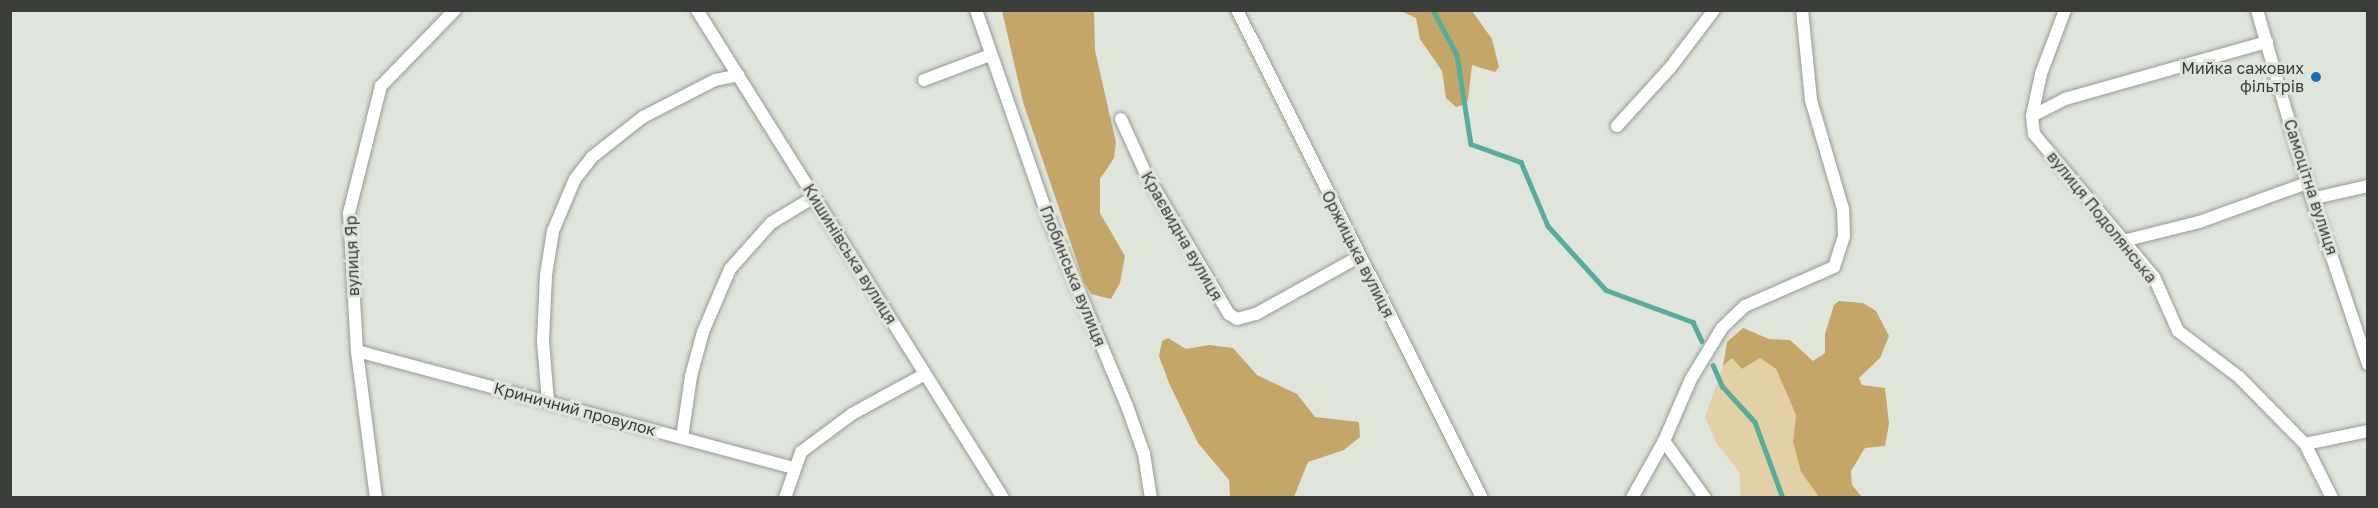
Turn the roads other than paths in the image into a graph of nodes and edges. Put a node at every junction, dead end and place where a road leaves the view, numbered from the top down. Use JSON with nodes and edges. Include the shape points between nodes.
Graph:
{"nodes":[{"id":1,"x":455,"y":10,"type":"edge"},
{"id":2,"x":697,"y":10,"type":"edge"},
{"id":3,"x":976,"y":10,"type":"edge"},
{"id":4,"x":1237,"y":10,"type":"edge"},
{"id":5,"x":1714,"y":10,"type":"edge"},
{"id":6,"x":1802,"y":10,"type":"edge"},
{"id":7,"x":2065,"y":10,"type":"edge"},
{"id":8,"x":2257,"y":10,"type":"edge"},
{"id":9,"x":2267,"y":42,"type":"junction"},
{"id":10,"x":990,"y":55,"type":"junction"},
{"id":11,"x":738,"y":75,"type":"junction"},
{"id":12,"x":924,"y":80,"type":"dead end"},
{"id":13,"x":2032,"y":116,"type":"junction"},
{"id":14,"x":1121,"y":119,"type":"dead end"},
{"id":15,"x":1617,"y":126,"type":"dead end"},
{"id":16,"x":2307,"y":183,"type":"junction"},
{"id":17,"x":2367,"y":186,"type":"edge"},
{"id":18,"x":814,"y":197,"type":"junction"},
{"id":19,"x":2315,"y":198,"type":"junction"},
{"id":20,"x":2123,"y":241,"type":"junction"},
{"id":21,"x":1360,"y":256,"type":"junction"},
{"id":22,"x":357,"y":351,"type":"junction"},
{"id":23,"x":2367,"y":364,"type":"edge"},
{"id":24,"x":925,"y":374,"type":"junction"},
{"id":25,"x":548,"y":402,"type":"junction"},
{"id":26,"x":2367,"y":431,"type":"edge"},
{"id":27,"x":682,"y":438,"type":"junction"},
{"id":28,"x":1664,"y":441,"type":"junction"},
{"id":29,"x":2305,"y":444,"type":"junction"},
{"id":30,"x":793,"y":468,"type":"junction"},
{"id":31,"x":376,"y":498,"type":"edge"},
{"id":32,"x":785,"y":498,"type":"edge"},
{"id":33,"x":1003,"y":498,"type":"edge"},
{"id":34,"x":1151,"y":498,"type":"edge"},
{"id":35,"x":1482,"y":498,"type":"edge"},
{"id":36,"x":1632,"y":498,"type":"edge"},
{"id":37,"x":1705,"y":498,"type":"edge"},
{"id":38,"x":2332,"y":498,"type":"edge"}],
"edges":[{"from":1,"to":22,"type":"street","name":"вулиця Яр","via":[[381,86],[371,117],[349,213]]},
{"from":2,"to":11,"type":"street","name":"Кишинівська вулиця"},
{"from":3,"to":10,"type":"street","name":"Глобинська вулиця"},
{"from":4,"to":21,"type":"street","name":"Оржицька вулиця"},
{"from":5,"to":15,"type":"street","via":[[1670,68]]},
{"from":6,"to":28,"type":"street","via":[[1811,100],[1843,209],[1844,236],[1834,267],[1745,306],[1722,328],[1691,379]]},
{"from":7,"to":13,"type":"street","via":[[2041,74]]},
{"from":8,"to":9,"type":"street","name":"Самоцітна вулиця"},
{"from":9,"to":13,"type":"street","via":[[2065,99]]},
{"from":9,"to":16,"type":"street","name":"Самоцітна вулиця"},
{"from":10,"to":12,"type":"street"},
{"from":10,"to":34,"type":"street","name":"Глобинська вулиця","via":[[1050,222],[1127,406],[1144,454]]},
{"from":11,"to":18,"type":"street","name":"Кишинівська вулиця"},
{"from":11,"to":25,"type":"street","via":[[715,80],[643,117],[592,157],[575,179],[553,231],[546,275],[543,341]]},
{"from":13,"to":20,"type":"street","name":"вулиця Подолянська","via":[[2034,134]]},
{"from":14,"to":21,"type":"street","name":"Краєвидна вулиця","via":[[1145,172],[1229,314],[1237,319],[1256,314]]},
{"from":16,"to":19,"type":"street","name":"Самоцітна вулиця"},
{"from":16,"to":20,"type":"street","via":[[2199,222]]},
{"from":17,"to":19,"type":"street"},
{"from":18,"to":24,"type":"street","name":"Кишинівська вулиця"},
{"from":18,"to":27,"type":"street","via":[[771,223],[730,269],[703,332],[691,376]]},
{"from":19,"to":23,"type":"street","name":"Самоцітна вулиця"},
{"from":20,"to":29,"type":"street","name":"вулиця Подолянська","via":[[2154,277],[2178,331],[2239,377]]},
{"from":21,"to":35,"type":"street","name":"Оржицька вулиця"},
{"from":22,"to":25,"type":"street","name":"Криничний провулок"},
{"from":22,"to":31,"type":"street","name":"вулиця Яр"},
{"from":24,"to":30,"type":"street","via":[[821,435],[801,452]]},
{"from":24,"to":33,"type":"street","name":"Кишинівська вулиця"},
{"from":25,"to":27,"type":"street","name":"Криничний провулок"},
{"from":26,"to":29,"type":"street"},
{"from":27,"to":30,"type":"street","name":"Криничний провулок"},
{"from":28,"to":36,"type":"street"},
{"from":28,"to":37,"type":"street"},
{"from":29,"to":38,"type":"street","name":"вулиця Подолянська"},
{"from":30,"to":32,"type":"street"}]}
